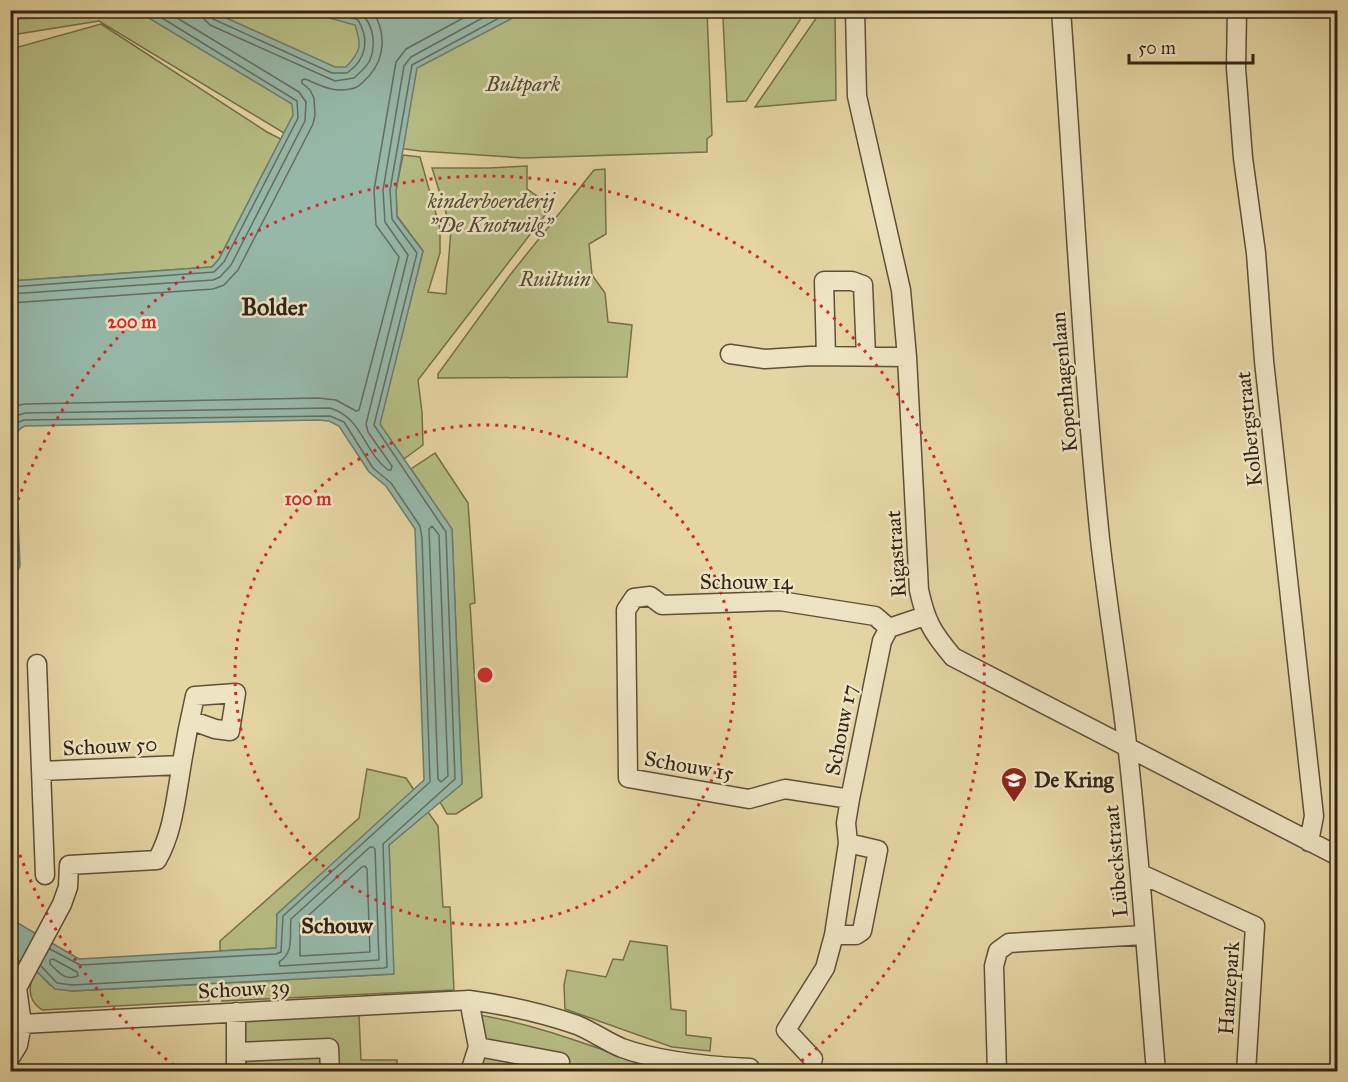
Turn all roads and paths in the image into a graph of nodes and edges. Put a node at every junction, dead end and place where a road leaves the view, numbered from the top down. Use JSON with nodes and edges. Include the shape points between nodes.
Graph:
{"nodes":[{"id":1,"x":855,"y":10,"type":"edge"},
{"id":2,"x":1061,"y":10,"type":"edge"},
{"id":3,"x":1238,"y":10,"type":"edge"},
{"id":4,"x":730,"y":354,"type":"dead end"},
{"id":5,"x":826,"y":356,"type":"junction"},
{"id":6,"x":866,"y":356,"type":"junction"},
{"id":7,"x":907,"y":357,"type":"junction"},
{"id":8,"x":925,"y":616,"type":"junction"},
{"id":9,"x":890,"y":628,"type":"junction"},
{"id":10,"x":626,"y":632,"type":"joint"},
{"id":11,"x":37,"y":664,"type":"dead end"},
{"id":12,"x":189,"y":720,"type":"junction"},
{"id":13,"x":1128,"y":748,"type":"junction"},
{"id":14,"x":181,"y":765,"type":"junction"},
{"id":15,"x":41,"y":771,"type":"junction"},
{"id":16,"x":850,"y":799,"type":"junction"},
{"id":17,"x":1309,"y":842,"type":"junction"},
{"id":18,"x":848,"y":843,"type":"junction"},
{"id":19,"x":1338,"y":856,"type":"edge"},
{"id":20,"x":1141,"y":874,"type":"junction"},
{"id":21,"x":45,"y":875,"type":"dead end"},
{"id":22,"x":834,"y":935,"type":"junction"},
{"id":23,"x":1144,"y":935,"type":"junction"},
{"id":24,"x":469,"y":1000,"type":"junction"},
{"id":25,"x":236,"y":1012,"type":"junction"},
{"id":26,"x":22,"y":1024,"type":"junction"},
{"id":27,"x":478,"y":1047,"type":"junction"},
{"id":28,"x":237,"y":1052,"type":"junction"},
{"id":29,"x":10,"y":1058,"type":"edge"},
{"id":30,"x":813,"y":1059,"type":"dead end"},
{"id":31,"x":560,"y":1062,"type":"dead end"},
{"id":32,"x":750,"y":1068,"type":"dead end"},
{"id":33,"x":236,"y":1071,"type":"edge"},
{"id":34,"x":330,"y":1071,"type":"edge"},
{"id":35,"x":470,"y":1071,"type":"edge"},
{"id":36,"x":998,"y":1071,"type":"edge"},
{"id":37,"x":1156,"y":1071,"type":"edge"},
{"id":38,"x":1246,"y":1071,"type":"edge"}],
"edges":[{"from":1,"to":7,"type":"street","name":"Rigastraat","via":[[857,96],[902,290]]},
{"from":2,"to":13,"type":"street","name":"Kopenhagenlaan","via":[[1099,522]]},
{"from":3,"to":17,"type":"street","name":"Kolbergstraat","via":[[1236,68],[1243,158],[1314,816]]},
{"from":4,"to":5,"type":"street","via":[[765,359]]},
{"from":5,"to":6,"type":"street"},
{"from":5,"to":6,"type":"street","via":[[824,281],[863,285]]},
{"from":6,"to":7,"type":"street"},
{"from":7,"to":8,"type":"street","name":"Rigastraat","via":[[919,590]]},
{"from":8,"to":9,"type":"street"},
{"from":8,"to":13,"type":"street","name":"Rigastraat","via":[[933,634],[953,657]]},
{"from":9,"to":10,"type":"street","name":"Schouw 14","via":[[875,616],[780,600],[662,605],[650,596],[634,598],[627,609]]},
{"from":9,"to":16,"type":"street","name":"Schouw 17","via":[[882,641]]},
{"from":10,"to":16,"type":"street","name":"Schouw 15","via":[[628,778],[749,800],[785,789]]},
{"from":11,"to":15,"type":"street"},
{"from":12,"to":12,"type":"street","name":"Schouw 50","via":[[195,696],[236,693],[230,731]]},
{"from":12,"to":14,"type":"street","name":"Schouw 50"},
{"from":13,"to":17,"type":"street","name":"Rigastraat"},
{"from":13,"to":20,"type":"street","name":"Lübeckstraat"},
{"from":14,"to":15,"type":"street","name":"Schouw 50"},
{"from":14,"to":26,"type":"street","name":"Schouw 50","via":[[165,846],[157,860],[69,865],[62,904],[17,988]]},
{"from":15,"to":21,"type":"street"},
{"from":16,"to":18,"type":"street","name":"Schouw 17"},
{"from":17,"to":19,"type":"street","name":"Rigastraat"},
{"from":18,"to":22,"type":"street","name":"Schouw 17"},
{"from":18,"to":22,"type":"street","via":[[878,850],[862,931],[856,935]]},
{"from":20,"to":23,"type":"street","name":"Lübeckstraat"},
{"from":20,"to":38,"type":"street","name":"Hanzepark","via":[[1255,926]]},
{"from":22,"to":30,"type":"street","name":"Schouw 17","via":[[825,968],[786,1030]]},
{"from":23,"to":36,"type":"street","name":"Lübeckstraat","via":[[1009,943],[998,951],[994,966]]},
{"from":23,"to":37,"type":"street","name":"Lübeckstraat"},
{"from":24,"to":25,"type":"street","name":"Schouw 39"},
{"from":24,"to":27,"type":"street"},
{"from":24,"to":32,"type":"street","name":"Schouw 39","via":[[507,1005],[559,1020],[623,1048],[667,1059]]},
{"from":25,"to":26,"type":"street","name":"Schouw 39"},
{"from":25,"to":28,"type":"street"},
{"from":26,"to":29,"type":"street","via":[[18,1046]]},
{"from":27,"to":31,"type":"street"},
{"from":27,"to":35,"type":"street"},
{"from":28,"to":33,"type":"street"},
{"from":28,"to":34,"type":"street","via":[[329,1048]]}]}
